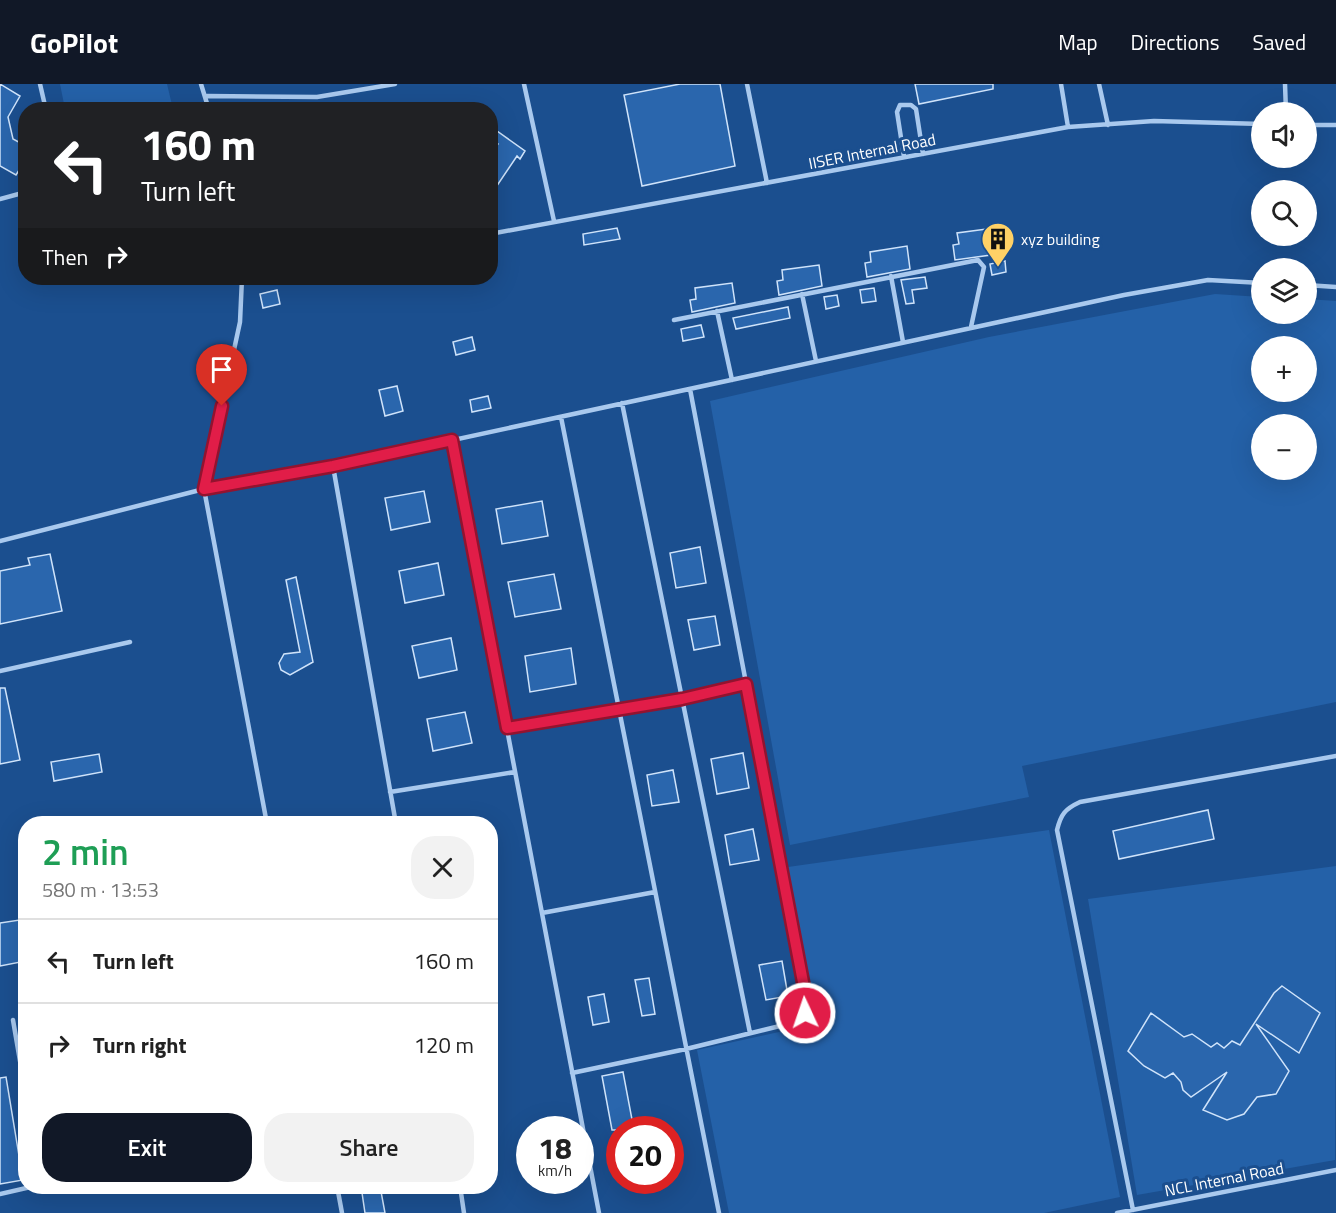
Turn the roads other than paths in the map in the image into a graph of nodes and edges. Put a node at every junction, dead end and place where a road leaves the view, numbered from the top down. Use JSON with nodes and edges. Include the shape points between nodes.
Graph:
{"nodes":[{"id":1,"x":40,"y":84,"type":"edge"},
{"id":2,"x":201,"y":84,"type":"edge"},
{"id":3,"x":395,"y":84,"type":"edge"},
{"id":4,"x":524,"y":84,"type":"edge"},
{"id":5,"x":747,"y":84,"type":"edge"},
{"id":6,"x":1061,"y":84,"type":"edge"},
{"id":7,"x":1099,"y":84,"type":"edge"},
{"id":8,"x":1285,"y":84,"type":"edge"},
{"id":9,"x":207,"y":96,"type":"junction"},
{"id":10,"x":44,"y":102,"type":"edge"},
{"id":11,"x":208,"y":102,"type":"edge"},
{"id":12,"x":1286,"y":102,"type":"edge"},
{"id":13,"x":1251,"y":124,"type":"edge"},
{"id":14,"x":1108,"y":125,"type":"junction"},
{"id":15,"x":1317,"y":125,"type":"edge"},
{"id":16,"x":1336,"y":125,"type":"edge"},
{"id":17,"x":1068,"y":127,"type":"junction"},
{"id":18,"x":923,"y":153,"type":"junction"},
{"id":19,"x":904,"y":157,"type":"junction"},
{"id":20,"x":767,"y":183,"type":"junction"},
{"id":21,"x":18,"y":194,"type":"edge"},
{"id":22,"x":0,"y":199,"type":"edge"},
{"id":23,"x":554,"y":221,"type":"junction"},
{"id":24,"x":498,"y":232,"type":"edge"},
{"id":25,"x":891,"y":276,"type":"junction"},
{"id":26,"x":1251,"y":282,"type":"edge"},
{"id":27,"x":242,"y":285,"type":"edge"},
{"id":28,"x":1317,"y":286,"type":"edge"},
{"id":29,"x":1336,"y":287,"type":"edge"},
{"id":30,"x":802,"y":294,"type":"junction"},
{"id":31,"x":717,"y":311,"type":"junction"},
{"id":32,"x":674,"y":320,"type":"dead end"},
{"id":33,"x":971,"y":327,"type":"junction"},
{"id":34,"x":903,"y":342,"type":"junction"},
{"id":35,"x":816,"y":361,"type":"junction"},
{"id":36,"x":732,"y":380,"type":"junction"},
{"id":37,"x":690,"y":389,"type":"junction"},
{"id":38,"x":622,"y":403,"type":"junction"},
{"id":39,"x":561,"y":417,"type":"junction"},
{"id":40,"x":452,"y":440,"type":"junction"},
{"id":41,"x":333,"y":466,"type":"junction"},
{"id":42,"x":204,"y":489,"type":"junction"},
{"id":43,"x":0,"y":541,"type":"edge"},
{"id":44,"x":130,"y":642,"type":"dead end"},
{"id":45,"x":0,"y":671,"type":"edge"},
{"id":46,"x":746,"y":684,"type":"junction"},
{"id":47,"x":682,"y":699,"type":"junction"},
{"id":48,"x":619,"y":710,"type":"junction"},
{"id":49,"x":507,"y":728,"type":"junction"},
{"id":50,"x":1336,"y":756,"type":"edge"},
{"id":51,"x":515,"y":772,"type":"junction"},
{"id":52,"x":390,"y":792,"type":"junction"},
{"id":53,"x":265,"y":816,"type":"edge"},
{"id":54,"x":394,"y":816,"type":"edge"},
{"id":55,"x":655,"y":892,"type":"junction"},
{"id":56,"x":542,"y":913,"type":"junction"},
{"id":57,"x":13,"y":1020,"type":"dead end"},
{"id":58,"x":750,"y":1033,"type":"junction"},
{"id":59,"x":18,"y":1049,"type":"edge"},
{"id":60,"x":686,"y":1049,"type":"junction"},
{"id":61,"x":573,"y":1073,"type":"junction"},
{"id":62,"x":1336,"y":1170,"type":"edge"},
{"id":63,"x":18,"y":1190,"type":"edge"},
{"id":64,"x":0,"y":1194,"type":"edge"},
{"id":65,"x":338,"y":1194,"type":"edge"},
{"id":66,"x":461,"y":1194,"type":"edge"},
{"id":67,"x":1133,"y":1210,"type":"junction"},
{"id":68,"x":342,"y":1213,"type":"edge"},
{"id":69,"x":464,"y":1213,"type":"edge"},
{"id":70,"x":599,"y":1213,"type":"edge"},
{"id":71,"x":719,"y":1213,"type":"edge"},
{"id":72,"x":1117,"y":1213,"type":"edge"}],
"edges":[{"from":1,"to":10,"type":"lane"},
{"from":2,"to":9,"type":"lane"},
{"from":3,"to":9,"type":"lane","via":[[318,97]]},
{"from":4,"to":23,"type":"lane"},
{"from":5,"to":20,"type":"lane"},
{"from":6,"to":17,"type":"lane"},
{"from":7,"to":14,"type":"lane"},
{"from":8,"to":12,"type":"lane"},
{"from":9,"to":11,"type":"lane"},
{"from":13,"to":14,"type":"lane","name":"IISER Internal Road"},
{"from":14,"to":17,"type":"lane","name":"IISER Internal Road"},
{"from":15,"to":16,"type":"lane"},
{"from":17,"to":18,"type":"lane","name":"IISER Internal Road"},
{"from":18,"to":19,"type":"lane","name":"IISER Internal Road"},
{"from":18,"to":19,"type":"lane","via":[[916,109],[900,105],[897,112]]},
{"from":19,"to":20,"type":"lane","name":"IISER Internal Road"},
{"from":20,"to":23,"type":"lane","name":"IISER Internal Road"},
{"from":21,"to":22,"type":"lane"},
{"from":23,"to":24,"type":"lane","name":"IISER Internal Road"},
{"from":25,"to":30,"type":"lane"},
{"from":25,"to":33,"type":"lane","via":[[978,260],[984,267]]},
{"from":25,"to":34,"type":"lane"},
{"from":26,"to":33,"type":"lane","via":[[1208,280]]},
{"from":27,"to":42,"type":"lane","via":[[240,322]]},
{"from":28,"to":29,"type":"lane"},
{"from":30,"to":31,"type":"lane"},
{"from":30,"to":35,"type":"lane"},
{"from":31,"to":32,"type":"lane"},
{"from":31,"to":36,"type":"lane"},
{"from":33,"to":34,"type":"lane"},
{"from":34,"to":35,"type":"lane"},
{"from":35,"to":36,"type":"lane"},
{"from":36,"to":37,"type":"lane"},
{"from":37,"to":38,"type":"lane"},
{"from":37,"to":46,"type":"lane"},
{"from":38,"to":39,"type":"lane"},
{"from":38,"to":47,"type":"lane"},
{"from":39,"to":40,"type":"lane"},
{"from":39,"to":48,"type":"lane"},
{"from":40,"to":41,"type":"lane"},
{"from":40,"to":49,"type":"lane"},
{"from":41,"to":42,"type":"lane"},
{"from":41,"to":52,"type":"lane"},
{"from":42,"to":43,"type":"lane"},
{"from":42,"to":53,"type":"lane"},
{"from":44,"to":45,"type":"lane"},
{"from":46,"to":47,"type":"lane"},
{"from":46,"to":58,"type":"lane","via":[[807,1003],[805,1013],[792,1023]]},
{"from":47,"to":48,"type":"lane"},
{"from":47,"to":58,"type":"lane"},
{"from":48,"to":49,"type":"lane"},
{"from":48,"to":55,"type":"lane"},
{"from":49,"to":51,"type":"lane"},
{"from":50,"to":67,"type":"lane","via":[[1080,802],[1064,810],[1059,820],[1057,830]]},
{"from":51,"to":52,"type":"lane"},
{"from":51,"to":56,"type":"lane"},
{"from":52,"to":54,"type":"lane"},
{"from":55,"to":56,"type":"lane"},
{"from":55,"to":60,"type":"lane"},
{"from":56,"to":61,"type":"lane"},
{"from":57,"to":59,"type":"lane"},
{"from":58,"to":60,"type":"lane"},
{"from":60,"to":61,"type":"lane"},
{"from":60,"to":71,"type":"lane"},
{"from":61,"to":70,"type":"lane"},
{"from":62,"to":67,"type":"lane","name":"NCL Internal Road"},
{"from":63,"to":64,"type":"lane"},
{"from":65,"to":68,"type":"lane"},
{"from":66,"to":69,"type":"lane"},
{"from":67,"to":72,"type":"lane","name":"NCL Internal Road"}]}
